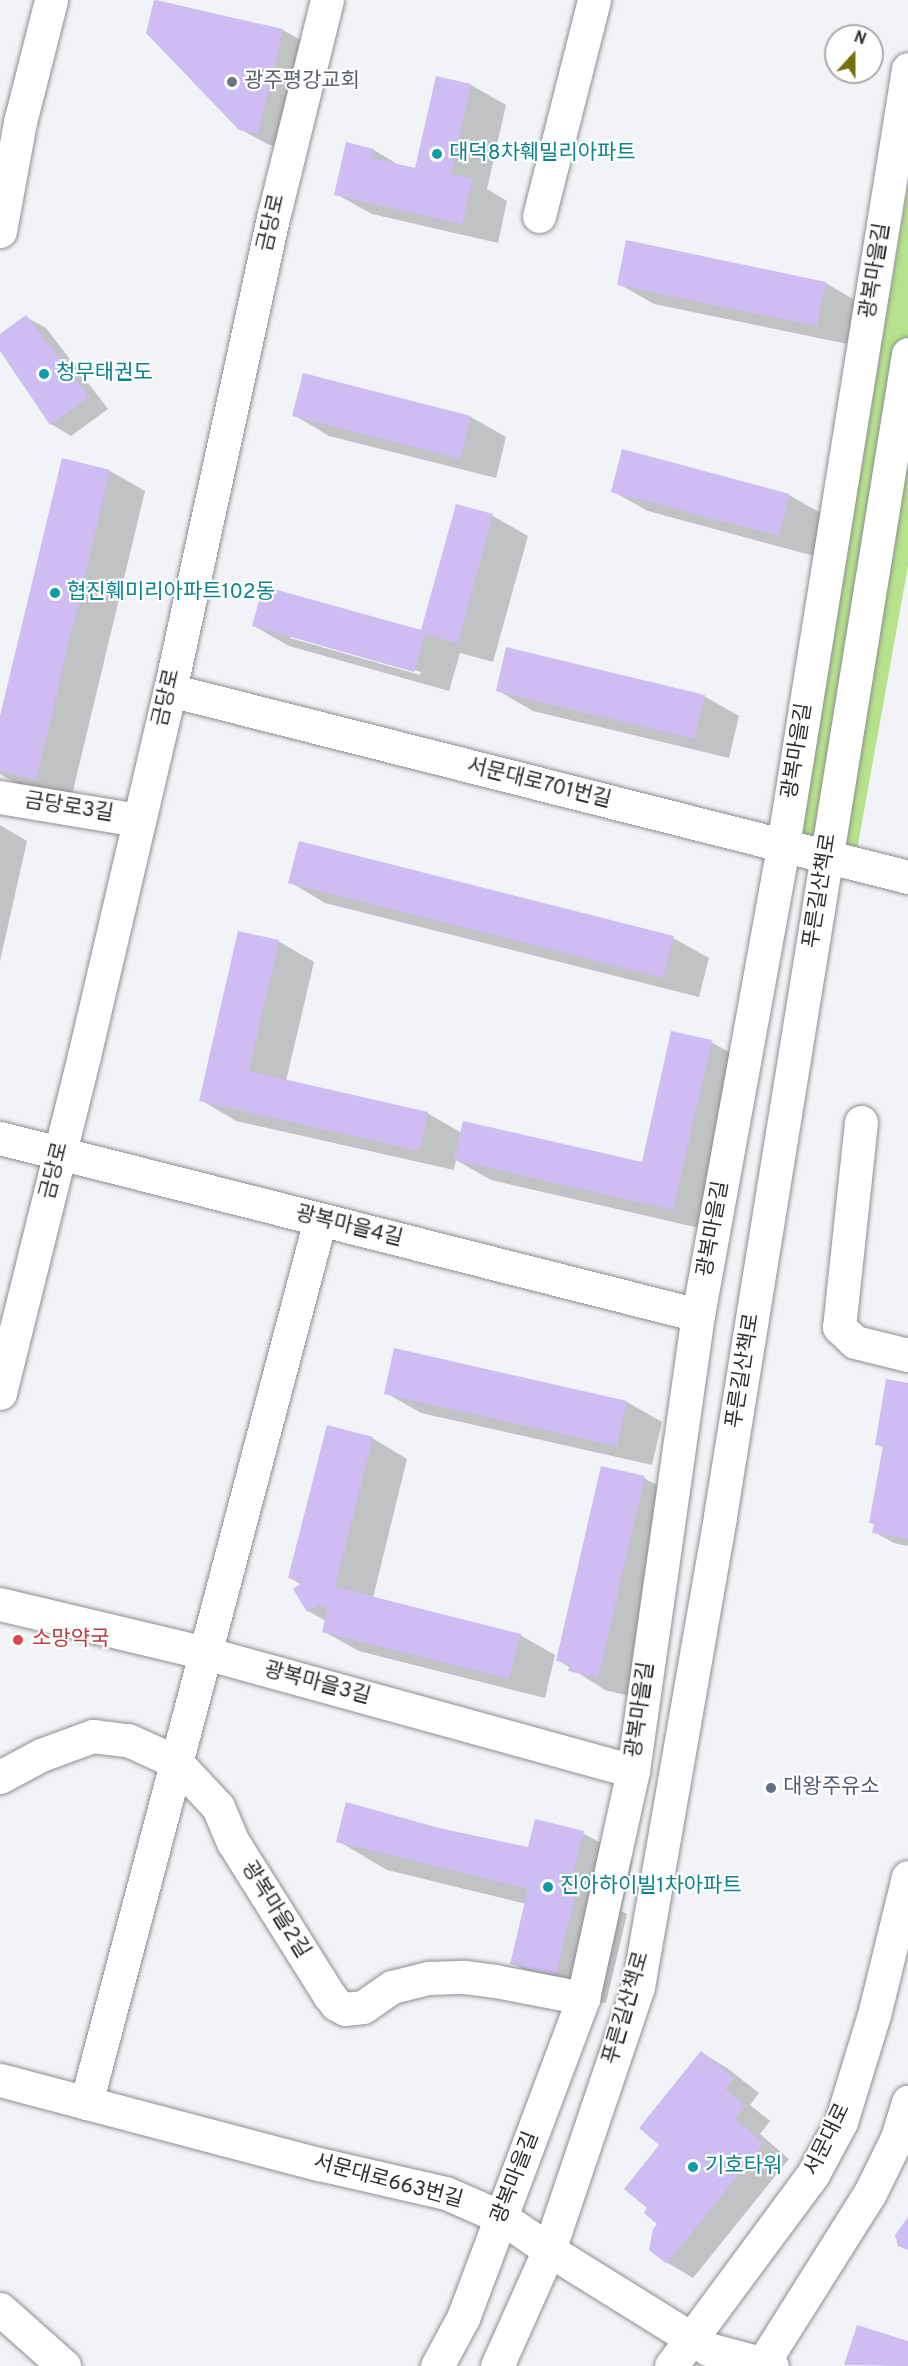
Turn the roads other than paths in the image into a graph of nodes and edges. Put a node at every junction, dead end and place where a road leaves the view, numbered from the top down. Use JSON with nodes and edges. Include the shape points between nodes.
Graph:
{"nodes":[{"id":1,"x":51,"y":0,"type":"edge"},
{"id":2,"x":327,"y":0,"type":"edge"},
{"id":3,"x":594,"y":0,"type":"edge"},
{"id":4,"x":908,"y":69,"type":"edge"},
{"id":5,"x":4,"y":184,"type":"edge"},
{"id":6,"x":539,"y":216,"type":"dead end"},
{"id":7,"x":0,"y":231,"type":"edge"},
{"id":8,"x":908,"y":354,"type":"edge"},
{"id":9,"x":170,"y":690,"type":"junction"},
{"id":10,"x":0,"y":797,"type":"edge"},
{"id":11,"x":138,"y":820,"type":"junction"},
{"id":12,"x":783,"y":845,"type":"junction"},
{"id":13,"x":826,"y":856,"type":"junction"},
{"id":14,"x":908,"y":877,"type":"edge"},
{"id":15,"x":861,"y":1122,"type":"dead end"},
{"id":16,"x":0,"y":1138,"type":"edge"},
{"id":17,"x":60,"y":1154,"type":"junction"},
{"id":18,"x":320,"y":1220,"type":"junction"},
{"id":19,"x":698,"y":1315,"type":"junction"},
{"id":20,"x":908,"y":1355,"type":"edge"},
{"id":21,"x":0,"y":1394,"type":"edge"},
{"id":22,"x":0,"y":1604,"type":"edge"},
{"id":23,"x":205,"y":1653,"type":"junction"},
{"id":24,"x":176,"y":1762,"type":"junction"},
{"id":25,"x":633,"y":1771,"type":"junction"},
{"id":26,"x":0,"y":1777,"type":"edge"},
{"id":27,"x":908,"y":1877,"type":"edge"},
{"id":28,"x":583,"y":1998,"type":"junction"},
{"id":29,"x":0,"y":2080,"type":"edge"},
{"id":30,"x":908,"y":2102,"type":"edge"},
{"id":31,"x":86,"y":2103,"type":"junction"},
{"id":32,"x":501,"y":2217,"type":"junction"},
{"id":33,"x":549,"y":2250,"type":"junction"},
{"id":34,"x":0,"y":2309,"type":"edge"},
{"id":35,"x":692,"y":2338,"type":"junction"},
{"id":36,"x":765,"y":2365,"type":"edge"},
{"id":37,"x":64,"y":2366,"type":"edge"},
{"id":38,"x":437,"y":2366,"type":"edge"},
{"id":39,"x":497,"y":2366,"type":"edge"},
{"id":40,"x":670,"y":2366,"type":"edge"}],
"edges":[{"from":1,"to":5,"type":"street"},
{"from":2,"to":9,"type":"street","name":"금당로","via":[[274,214]]},
{"from":3,"to":6,"type":"street"},
{"from":4,"to":12,"type":"street","name":"광복마을길"},
{"from":5,"to":7,"type":"street"},
{"from":8,"to":13,"type":"street","name":"푸른길산책로"},
{"from":9,"to":11,"type":"street","name":"금당로"},
{"from":9,"to":12,"type":"street","name":"서문대로701번길"},
{"from":10,"to":11,"type":"street","name":"금당로3길"},
{"from":11,"to":17,"type":"street","name":"금당로"},
{"from":12,"to":13,"type":"street","name":"서문대로701번길"},
{"from":12,"to":19,"type":"street","name":"광복마을길"},
{"from":13,"to":14,"type":"street","name":"서문대로701번길"},
{"from":13,"to":33,"type":"street","name":"푸른길산책로","via":[[720,1516],[638,1987]]},
{"from":15,"to":20,"type":"street","via":[[839,1327],[855,1342]]},
{"from":16,"to":17,"type":"street","name":"광복마을4길"},
{"from":17,"to":18,"type":"street","name":"광복마을4길"},
{"from":17,"to":21,"type":"street","name":"금당로"},
{"from":18,"to":19,"type":"street","name":"광복마을4길"},
{"from":18,"to":23,"type":"street"},
{"from":19,"to":25,"type":"street","name":"광복마을길"},
{"from":22,"to":23,"type":"street","name":"광복마을3길"},
{"from":23,"to":24,"type":"street"},
{"from":23,"to":25,"type":"street","name":"광복마을3길"},
{"from":24,"to":26,"type":"street","name":"광복마을2길","via":[[128,1740],[93,1736],[41,1755]]},
{"from":24,"to":28,"type":"street","name":"광복마을2길","via":[[218,1807],[233,1842],[336,2004],[351,2010],[363,2007],[392,1987],[429,1978],[495,1981]]},
{"from":24,"to":31,"type":"street"},
{"from":25,"to":28,"type":"street","name":"광복마을길"},
{"from":27,"to":35,"type":"street","name":"서문대로","via":[[874,2015],[841,2122],[813,2174]]},
{"from":28,"to":32,"type":"street","name":"광복마을길"},
{"from":29,"to":31,"type":"street","name":"서문대로663번길"},
{"from":30,"to":36,"type":"street","via":[[897,2138],[870,2193]]},
{"from":31,"to":32,"type":"street","name":"서문대로663번길","via":[[446,2193]]},
{"from":32,"to":33,"type":"street","name":"서문대로663번길"},
{"from":32,"to":38,"type":"street","name":"광복마을길","via":[[463,2318]]},
{"from":33,"to":35,"type":"street","name":"서문대로663번길"},
{"from":33,"to":39,"type":"street","name":"푸른길산책로"},
{"from":34,"to":37,"type":"street"},
{"from":35,"to":36,"type":"street","name":"서문대로663번길","via":[[708,2349]]},
{"from":35,"to":40,"type":"street","name":"서문대로"}]}
